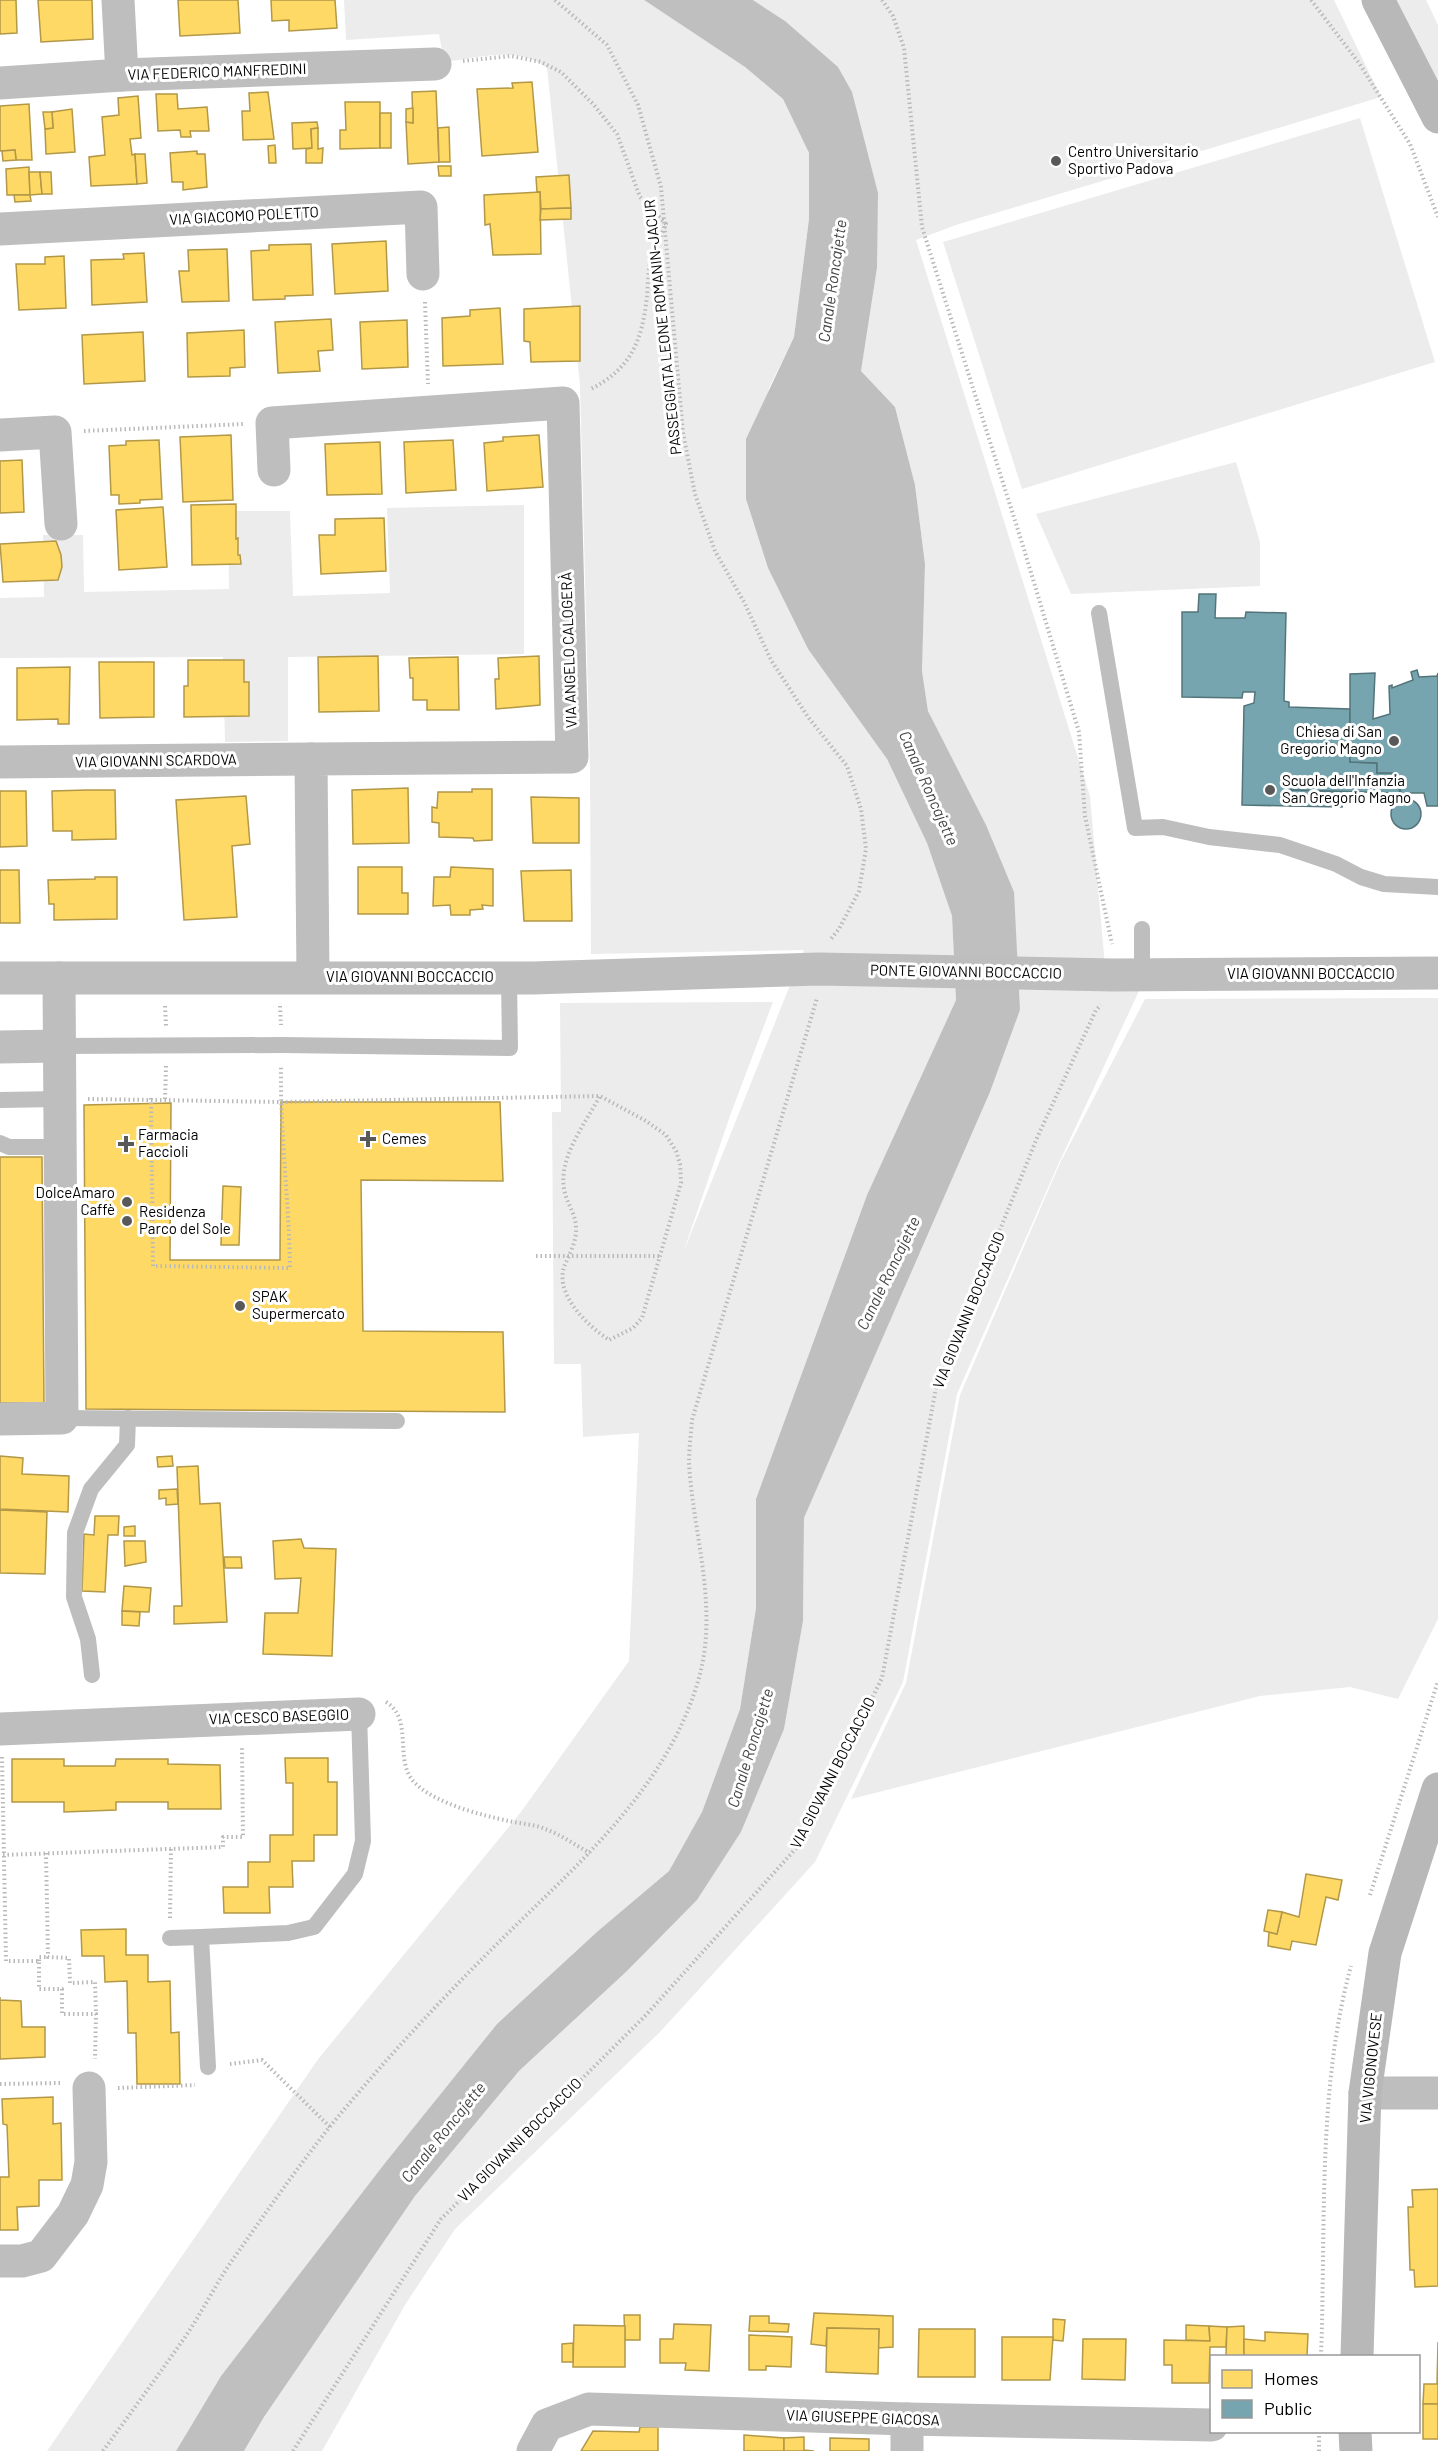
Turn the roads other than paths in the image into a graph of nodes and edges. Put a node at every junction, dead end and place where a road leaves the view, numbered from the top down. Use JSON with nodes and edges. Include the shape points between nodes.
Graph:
{"nodes":[{"id":1,"x":118,"y":0,"type":"edge"},
{"id":2,"x":1378,"y":0,"type":"edge"},
{"id":3,"x":435,"y":64,"type":"road end"},
{"id":4,"x":122,"y":75,"type":"junction"},
{"id":5,"x":0,"y":83,"type":"edge"},
{"id":6,"x":1438,"y":117,"type":"edge"},
{"id":7,"x":0,"y":229,"type":"edge"},
{"id":8,"x":423,"y":273,"type":"road end"},
{"id":9,"x":0,"y":435,"type":"edge"},
{"id":10,"x":274,"y":470,"type":"dead end"},
{"id":11,"x":61,"y":524,"type":"dead end"},
{"id":12,"x":1099,"y":613,"type":"dead end"},
{"id":13,"x":311,"y":759,"type":"junction"},
{"id":14,"x":0,"y":762,"type":"edge"},
{"id":15,"x":1438,"y":887,"type":"edge"},
{"id":16,"x":1142,"y":929,"type":"dead end"},
{"id":17,"x":822,"y":968,"type":"joint"},
{"id":18,"x":1438,"y":973,"type":"edge"},
{"id":19,"x":1113,"y":975,"type":"junction"},
{"id":20,"x":313,"y":977,"type":"junction"},
{"id":21,"x":0,"y":978,"type":"edge"},
{"id":22,"x":59,"y":978,"type":"junction"},
{"id":23,"x":509,"y":978,"type":"junction"},
{"id":24,"x":59,"y":1046,"type":"junction"},
{"id":25,"x":0,"y":1047,"type":"edge"},
{"id":26,"x":60,"y":1099,"type":"junction"},
{"id":27,"x":0,"y":1100,"type":"edge"},
{"id":28,"x":0,"y":1143,"type":"edge"},
{"id":29,"x":45,"y":1147,"type":"dead end"},
{"id":30,"x":62,"y":1418,"type":"junction"},
{"id":31,"x":128,"y":1418,"type":"junction"},
{"id":32,"x":0,"y":1419,"type":"edge"},
{"id":33,"x":397,"y":1421,"type":"dead end"},
{"id":34,"x":92,"y":1675,"type":"dead end"},
{"id":35,"x":370,"y":1707,"type":"joint"},
{"id":36,"x":1,"y":1729,"type":"edge"},
{"id":37,"x":1438,"y":1789,"type":"edge"},
{"id":38,"x":201,"y":1937,"type":"junction"},
{"id":39,"x":170,"y":1938,"type":"road end"},
{"id":40,"x":208,"y":2067,"type":"road end"},
{"id":41,"x":93,"y":2086,"type":"road end"},
{"id":42,"x":1365,"y":2093,"type":"junction"},
{"id":43,"x":1438,"y":2093,"type":"edge"},
{"id":44,"x":0,"y":2261,"type":"edge"},
{"id":45,"x":1357,"y":2355,"type":"edge"},
{"id":46,"x":1210,"y":2425,"type":"edge"},
{"id":47,"x":1355,"y":2433,"type":"edge"},
{"id":48,"x":907,"y":2435,"type":"edge"},
{"id":49,"x":533,"y":2451,"type":"edge"},
{"id":50,"x":1356,"y":2451,"type":"edge"}],
"edges":[{"from":1,"to":4,"type":"street"},
{"from":2,"to":6,"type":"main road"},
{"from":3,"to":4,"type":"street","name":"VIA FEDERICO MANFREDINI"},
{"from":4,"to":5,"type":"street","name":"VIA FEDERICO MANFREDINI"},
{"from":7,"to":8,"type":"street","name":"VIA GIACOMO POLETTO","via":[[421,207]]},
{"from":9,"to":11,"type":"street","via":[[55,432]]},
{"from":10,"to":13,"type":"street","name":"VIA ANGELO CALOGERÀ","via":[[272,423],[563,403],[572,757]]},
{"from":12,"to":15,"type":"lane","via":[[1135,828],[1163,827],[1280,845],[1384,884]]},
{"from":13,"to":14,"type":"street","name":"VIA GIOVANNI SCARDOVA"},
{"from":13,"to":20,"type":"street"},
{"from":16,"to":19,"type":"lane"},
{"from":17,"to":19,"type":"street","name":"PONTE GIOVANNI BOCCACCIO"},
{"from":17,"to":23,"type":"street","name":"VIA GIOVANNI BOCCACCIO"},
{"from":18,"to":19,"type":"street","name":"VIA GIOVANNI BOCCACCIO"},
{"from":20,"to":22,"type":"street","name":"VIA GIOVANNI BOCCACCIO"},
{"from":20,"to":23,"type":"street","name":"VIA GIOVANNI BOCCACCIO"},
{"from":21,"to":22,"type":"street","name":"VIA GIOVANNI BOCCACCIO"},
{"from":22,"to":24,"type":"street"},
{"from":23,"to":24,"type":"lane","via":[[510,1048]]},
{"from":24,"to":25,"type":"street"},
{"from":24,"to":26,"type":"street"},
{"from":26,"to":27,"type":"lane"},
{"from":26,"to":30,"type":"street"},
{"from":28,"to":29,"type":"lane","via":[[9,1147]]},
{"from":30,"to":31,"type":"lane"},
{"from":30,"to":32,"type":"street"},
{"from":31,"to":33,"type":"lane"},
{"from":31,"to":34,"type":"lane","via":[[127,1444],[91,1489],[75,1533],[74,1597],[88,1639]]},
{"from":35,"to":36,"type":"street","name":"VIA CESCO BASEGGIO","via":[[242,1718]]},
{"from":35,"to":38,"type":"lane","name":"VIA CESCO BASEGGIO","via":[[363,1841],[355,1874],[314,1927],[288,1933]]},
{"from":37,"to":42,"type":"main road","name":"VIA VIGONOVESE","via":[[1385,1953]]},
{"from":38,"to":39,"type":"lane","name":"VIA CESCO BASEGGIO"},
{"from":38,"to":40,"type":"lane"},
{"from":41,"to":44,"type":"street","via":[[91,2162],[87,2185],[73,2214],[41,2256]]},
{"from":42,"to":43,"type":"street"},
{"from":42,"to":45,"type":"main road","name":"VIA VIGONOVESE"},
{"from":46,"to":48,"type":"street","name":"VIA GIUSEPPE GIACOSA"},
{"from":47,"to":50,"type":"main road"},
{"from":48,"to":49,"type":"street","name":"VIA GIUSEPPE GIACOSA","via":[[589,2409],[547,2425]]}]}
